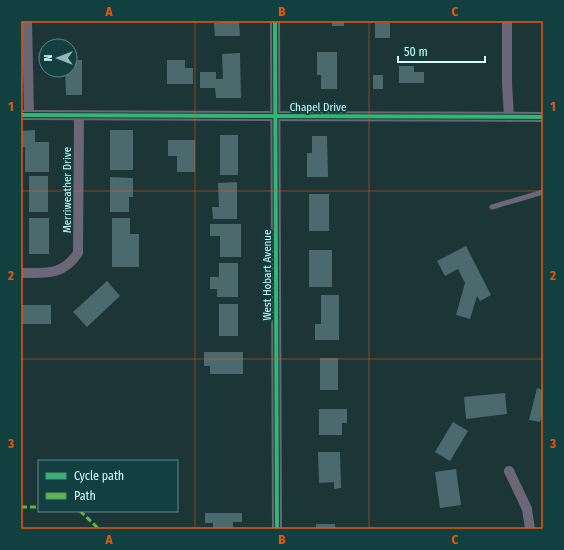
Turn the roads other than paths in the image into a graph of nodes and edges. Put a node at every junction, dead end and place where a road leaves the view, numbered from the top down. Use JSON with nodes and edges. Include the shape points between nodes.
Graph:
{"nodes":[{"id":1,"x":27,"y":21,"type":"edge"},
{"id":2,"x":275,"y":21,"type":"edge"},
{"id":3,"x":507,"y":21,"type":"edge"},
{"id":4,"x":27,"y":48,"type":"junction"},
{"id":5,"x":21,"y":83,"type":"edge"},
{"id":6,"x":25,"y":115,"type":"edge"},
{"id":7,"x":78,"y":116,"type":"junction"},
{"id":8,"x":275,"y":116,"type":"junction"},
{"id":9,"x":509,"y":117,"type":"junction"},
{"id":10,"x":543,"y":117,"type":"edge"},
{"id":11,"x":543,"y":192,"type":"edge"},
{"id":12,"x":492,"y":207,"type":"dead end"},
{"id":13,"x":21,"y":273,"type":"edge"},
{"id":14,"x":509,"y":471,"type":"dead end"},
{"id":15,"x":277,"y":529,"type":"edge"},
{"id":16,"x":530,"y":529,"type":"edge"}],
"edges":[{"from":1,"to":4,"type":"street"},
{"from":2,"to":8,"type":"street","name":"West Hobart Avenue"},
{"from":3,"to":9,"type":"street"},
{"from":4,"to":5,"type":"street"},
{"from":4,"to":6,"type":"street"},
{"from":6,"to":7,"type":"street","name":"Chapel Drive"},
{"from":7,"to":8,"type":"street","name":"Chapel Drive"},
{"from":7,"to":13,"type":"street","name":"Merriweather Drive","via":[[78,253],[71,262],[57,271]]},
{"from":8,"to":9,"type":"street","name":"Chapel Drive"},
{"from":8,"to":15,"type":"street","name":"West Hobart Avenue"},
{"from":9,"to":10,"type":"street","name":"Chapel Drive"},
{"from":11,"to":12,"type":"lane"},
{"from":14,"to":16,"type":"street","via":[[527,509]]}]}
